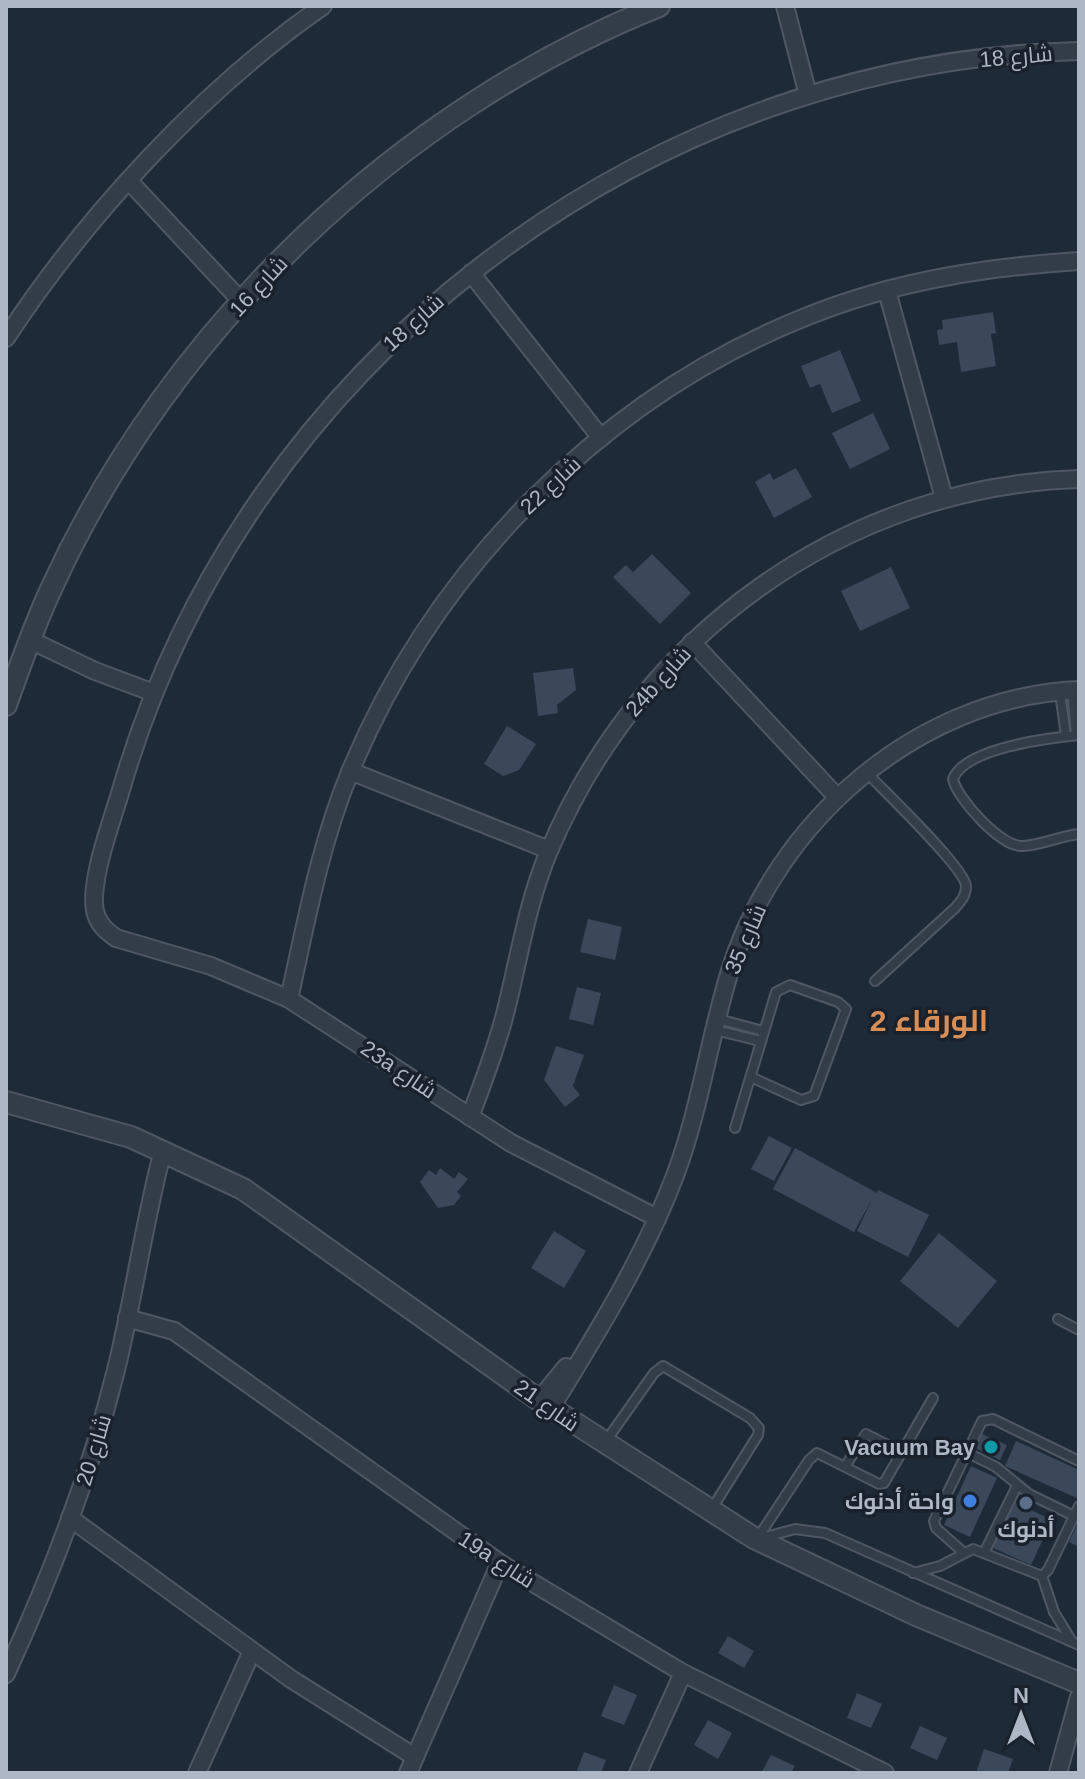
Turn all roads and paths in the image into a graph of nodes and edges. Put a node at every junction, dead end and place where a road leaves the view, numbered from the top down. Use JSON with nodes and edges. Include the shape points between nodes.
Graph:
{"nodes":[{"id":1,"x":659,"y":6,"type":"edge"},
{"id":2,"x":777,"y":6,"type":"edge"},
{"id":3,"x":785,"y":6,"type":"edge"},
{"id":4,"x":316,"y":8,"type":"edge"},
{"id":5,"x":788,"y":26,"type":"junction"},
{"id":6,"x":1079,"y":51,"type":"edge"},
{"id":7,"x":808,"y":95,"type":"junction"},
{"id":8,"x":125,"y":187,"type":"junction"},
{"id":9,"x":1079,"y":261,"type":"edge"},
{"id":10,"x":471,"y":273,"type":"junction"},
{"id":11,"x":887,"y":291,"type":"junction"},
{"id":12,"x":246,"y":298,"type":"junction"},
{"id":13,"x":6,"y":338,"type":"edge"},
{"id":14,"x":601,"y":438,"type":"junction"},
{"id":15,"x":1079,"y":479,"type":"edge"},
{"id":16,"x":944,"y":498,"type":"junction"},
{"id":17,"x":692,"y":642,"type":"junction"},
{"id":18,"x":28,"y":646,"type":"junction"},
{"id":19,"x":1071,"y":691,"type":"edge"},
{"id":20,"x":154,"y":693,"type":"junction"},
{"id":21,"x":6,"y":705,"type":"edge"},
{"id":22,"x":1074,"y":736,"type":"edge"},
{"id":23,"x":350,"y":771,"type":"junction"},
{"id":24,"x":866,"y":773,"type":"junction"},
{"id":25,"x":837,"y":797,"type":"junction"},
{"id":26,"x":1079,"y":834,"type":"edge"},
{"id":27,"x":549,"y":850,"type":"junction"},
{"id":28,"x":131,"y":943,"type":"joint"},
{"id":29,"x":875,"y":981,"type":"dead end"},
{"id":30,"x":289,"y":999,"type":"junction"},
{"id":31,"x":716,"y":1024,"type":"junction"},
{"id":32,"x":763,"y":1031,"type":"junction"},
{"id":33,"x":760,"y":1041,"type":"junction"},
{"id":34,"x":751,"y":1077,"type":"junction"},
{"id":35,"x":6,"y":1102,"type":"edge"},
{"id":36,"x":6,"y":1110,"type":"edge"},
{"id":37,"x":29,"y":1111,"type":"junction"},
{"id":38,"x":470,"y":1117,"type":"junction"},
{"id":39,"x":735,"y":1128,"type":"dead end"},
{"id":40,"x":169,"y":1152,"type":"junction"},
{"id":41,"x":657,"y":1218,"type":"junction"},
{"id":42,"x":127,"y":1318,"type":"junction"},
{"id":43,"x":1058,"y":1319,"type":"dead end"},
{"id":44,"x":1079,"y":1330,"type":"edge"},
{"id":45,"x":933,"y":1398,"type":"dead end"},
{"id":46,"x":545,"y":1404,"type":"junction"},
{"id":47,"x":604,"y":1444,"type":"junction"},
{"id":48,"x":966,"y":1452,"type":"junction"},
{"id":49,"x":903,"y":1453,"type":"junction"},
{"id":50,"x":1079,"y":1461,"type":"edge"},
{"id":51,"x":846,"y":1465,"type":"junction"},
{"id":52,"x":1017,"y":1486,"type":"junction"},
{"id":53,"x":1079,"y":1506,"type":"edge"},
{"id":54,"x":711,"y":1511,"type":"junction"},
{"id":55,"x":1074,"y":1516,"type":"junction"},
{"id":56,"x":70,"y":1518,"type":"junction"},
{"id":57,"x":757,"y":1539,"type":"junction"},
{"id":58,"x":963,"y":1552,"type":"junction"},
{"id":59,"x":984,"y":1553,"type":"junction"},
{"id":60,"x":500,"y":1563,"type":"junction"},
{"id":61,"x":913,"y":1573,"type":"junction"},
{"id":62,"x":1042,"y":1576,"type":"junction"},
{"id":63,"x":1076,"y":1644,"type":"edge"},
{"id":64,"x":252,"y":1651,"type":"junction"},
{"id":65,"x":683,"y":1673,"type":"junction"},
{"id":66,"x":6,"y":1674,"type":"edge"},
{"id":67,"x":1079,"y":1683,"type":"edge"},
{"id":68,"x":1079,"y":1697,"type":"edge"},
{"id":69,"x":1079,"y":1727,"type":"edge"},
{"id":70,"x":1065,"y":1752,"type":"junction"},
{"id":71,"x":415,"y":1757,"type":"junction"},
{"id":72,"x":197,"y":1773,"type":"edge"},
{"id":73,"x":408,"y":1773,"type":"edge"},
{"id":74,"x":638,"y":1773,"type":"edge"},
{"id":75,"x":885,"y":1773,"type":"edge"},
{"id":76,"x":1058,"y":1773,"type":"edge"}],
"edges":[{"from":1,"to":12,"type":"street","name":"شارع 16","via":[[574,45],[447,122],[348,198]]},
{"from":2,"to":5,"type":"street"},
{"from":3,"to":5,"type":"street"},
{"from":4,"to":8,"type":"street","via":[[215,96]]},
{"from":5,"to":7,"type":"street"},
{"from":6,"to":7,"type":"street","name":"شارع 18","via":[[970,60]]},
{"from":7,"to":10,"type":"street","name":"شارع 18","via":[[746,115],[630,167]]},
{"from":8,"to":12,"type":"street"},
{"from":8,"to":13,"type":"street"},
{"from":9,"to":11,"type":"street","name":"شارع 22","via":[[950,274]]},
{"from":10,"to":14,"type":"street"},
{"from":10,"to":20,"type":"street","name":"شارع 18","via":[[364,366],[309,431],[212,570]]},
{"from":11,"to":14,"type":"street","name":"شارع 22","via":[[809,316],[736,349],[666,390]]},
{"from":11,"to":16,"type":"street"},
{"from":12,"to":18,"type":"street","name":"شارع 16","via":[[165,398],[119,466],[52,586]]},
{"from":14,"to":23,"type":"street","name":"شارع 22","via":[[545,487],[473,565],[404,664]]},
{"from":15,"to":16,"type":"street","name":"24b شارع"},
{"from":16,"to":17,"type":"street","name":"24b شارع","via":[[877,523],[788,567]]},
{"from":17,"to":25,"type":"street"},
{"from":17,"to":27,"type":"street","name":"24b شارع","via":[[651,681],[612,734]]},
{"from":18,"to":20,"type":"street"},
{"from":18,"to":21,"type":"street","name":"شارع 16"},
{"from":19,"to":22,"type":"lane"},
{"from":19,"to":24,"type":"street","name":"شارع 35","via":[[982,709],[941,726]]},
{"from":20,"to":28,"type":"street","name":"شارع 18","via":[[122,786],[93,901],[104,929]]},
{"from":22,"to":26,"type":"lane","via":[[976,757],[957,769],[953,779],[961,797],[1006,842],[1025,847]]},
{"from":23,"to":27,"type":"street"},
{"from":23,"to":30,"type":"street","name":"شارع 22","via":[[327,838]]},
{"from":24,"to":25,"type":"street","name":"شارع 35"},
{"from":24,"to":29,"type":"lane","via":[[955,866],[966,888],[955,908]]},
{"from":25,"to":31,"type":"street","name":"شارع 35","via":[[802,836],[766,890],[729,973]]},
{"from":27,"to":38,"type":"street","name":"24b شارع","via":[[494,1053]]},
{"from":28,"to":30,"type":"street","name":"23a شارع","via":[[211,966]]},
{"from":30,"to":38,"type":"street","name":"23a شارع"},
{"from":31,"to":32,"type":"lane"},
{"from":31,"to":33,"type":"lane"},
{"from":31,"to":41,"type":"street","name":"شارع 35","via":[[689,1137]]},
{"from":32,"to":33,"type":"lane"},
{"from":32,"to":34,"type":"lane","via":[[782,987],[798,988],[846,1009],[814,1096],[801,1100]]},
{"from":33,"to":34,"type":"lane"},
{"from":34,"to":39,"type":"lane"},
{"from":35,"to":37,"type":"street","name":"شارع 21"},
{"from":36,"to":37,"type":"street","name":"شارع 21"},
{"from":37,"to":40,"type":"street","name":"شارع 21","via":[[98,1126]]},
{"from":38,"to":41,"type":"street","name":"23a شارع"},
{"from":40,"to":42,"type":"street","name":"شارع 20","via":[[148,1217]]},
{"from":40,"to":46,"type":"street","name":"شارع 21","via":[[280,1212]]},
{"from":41,"to":46,"type":"street","name":"شارع 35","via":[[586,1346]]},
{"from":42,"to":56,"type":"street","name":"شارع 20","via":[[103,1420]]},
{"from":42,"to":60,"type":"street","name":"19a شارع","via":[[174,1331]]},
{"from":43,"to":44,"type":"lane"},
{"from":45,"to":49,"type":"lane"},
{"from":46,"to":47,"type":"street","name":"شارع 21"},
{"from":47,"to":54,"type":"street","name":"شارع 21"},
{"from":47,"to":54,"type":"lane","via":[[658,1368],[674,1369],[759,1428]]},
{"from":48,"to":50,"type":"lane","via":[[978,1425],[993,1419]]},
{"from":48,"to":52,"type":"lane","via":[[996,1467]]},
{"from":48,"to":58,"type":"lane","via":[[934,1521]]},
{"from":49,"to":51,"type":"lane","via":[[882,1484]]},
{"from":49,"to":51,"type":"lane","via":[[866,1434]]},
{"from":51,"to":57,"type":"lane","via":[[823,1453],[812,1456]]},
{"from":52,"to":55,"type":"lane"},
{"from":52,"to":59,"type":"lane"},
{"from":53,"to":55,"type":"lane"},
{"from":54,"to":57,"type":"street","name":"شارع 21"},
{"from":55,"to":62,"type":"lane"},
{"from":56,"to":64,"type":"street"},
{"from":56,"to":66,"type":"street","name":"شارع 20"},
{"from":57,"to":61,"type":"lane","via":[[810,1529]]},
{"from":57,"to":67,"type":"street","name":"شارع 21","via":[[916,1615]]},
{"from":58,"to":59,"type":"lane"},
{"from":58,"to":61,"type":"lane","via":[[940,1566]]},
{"from":59,"to":62,"type":"lane"},
{"from":60,"to":65,"type":"street","name":"19a شارع"},
{"from":60,"to":71,"type":"street"},
{"from":61,"to":63,"type":"lane"},
{"from":62,"to":63,"type":"lane","via":[[1054,1612]]},
{"from":64,"to":71,"type":"street"},
{"from":64,"to":72,"type":"street"},
{"from":65,"to":74,"type":"street"},
{"from":65,"to":75,"type":"street","name":"19a شارع"},
{"from":68,"to":70,"type":"street"},
{"from":69,"to":70,"type":"street"},
{"from":70,"to":76,"type":"street"},
{"from":71,"to":73,"type":"street"}]}
